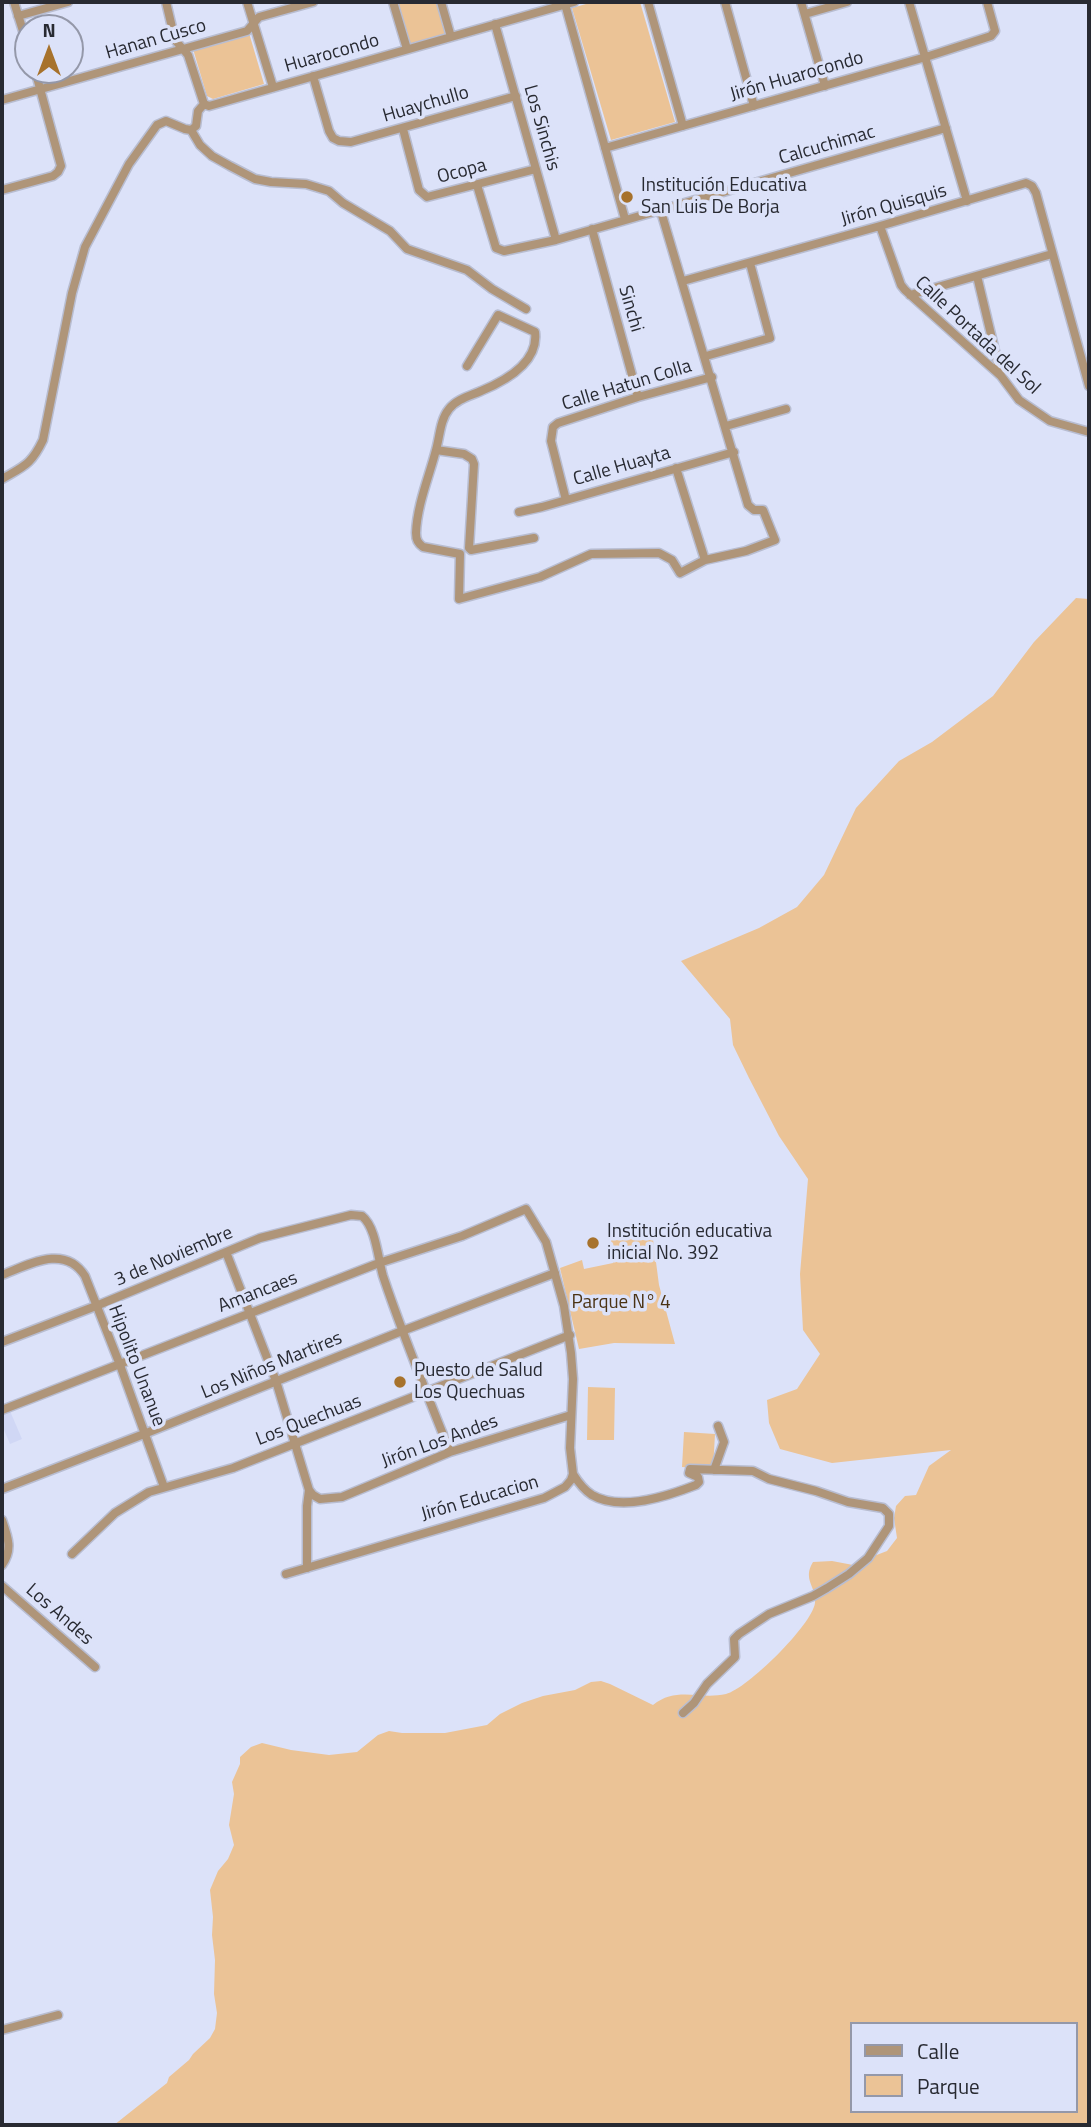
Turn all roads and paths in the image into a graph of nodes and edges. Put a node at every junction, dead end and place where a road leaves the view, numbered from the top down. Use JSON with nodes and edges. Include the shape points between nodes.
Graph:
{"nodes":[{"id":1,"x":68,"y":2,"type":"edge"},
{"id":2,"x":166,"y":2,"type":"edge"},
{"id":3,"x":247,"y":2,"type":"edge"},
{"id":4,"x":313,"y":2,"type":"edge"},
{"id":5,"x":393,"y":2,"type":"edge"},
{"id":6,"x":441,"y":2,"type":"edge"},
{"id":7,"x":648,"y":2,"type":"edge"},
{"id":8,"x":725,"y":2,"type":"edge"},
{"id":9,"x":801,"y":2,"type":"edge"},
{"id":10,"x":847,"y":2,"type":"edge"},
{"id":11,"x":909,"y":2,"type":"edge"},
{"id":12,"x":987,"y":2,"type":"edge"},
{"id":13,"x":570,"y":3,"type":"edge"},
{"id":14,"x":25,"y":14,"type":"edge"},
{"id":15,"x":805,"y":14,"type":"junction"},
{"id":16,"x":253,"y":24,"type":"junction"},
{"id":17,"x":495,"y":24,"type":"junction"},
{"id":18,"x":451,"y":37,"type":"junction"},
{"id":19,"x":182,"y":48,"type":"junction"},
{"id":20,"x":407,"y":49,"type":"junction"},
{"id":21,"x":926,"y":57,"type":"junction"},
{"id":22,"x":313,"y":76,"type":"junction"},
{"id":23,"x":40,"y":84,"type":"edge"},
{"id":24,"x":825,"y":86,"type":"junction"},
{"id":25,"x":273,"y":87,"type":"junction"},
{"id":26,"x":41,"y":89,"type":"junction"},
{"id":27,"x":516,"y":96,"type":"junction"},
{"id":28,"x":2,"y":100,"type":"edge"},
{"id":29,"x":204,"y":104,"type":"junction"},
{"id":30,"x":754,"y":106,"type":"junction"},
{"id":31,"x":683,"y":126,"type":"junction"},
{"id":32,"x":946,"y":128,"type":"junction"},
{"id":33,"x":403,"y":129,"type":"junction"},
{"id":34,"x":191,"y":130,"type":"junction"},
{"id":35,"x":605,"y":148,"type":"junction"},
{"id":36,"x":536,"y":169,"type":"junction"},
{"id":37,"x":477,"y":185,"type":"junction"},
{"id":38,"x":2,"y":190,"type":"edge"},
{"id":39,"x":967,"y":201,"type":"junction"},
{"id":40,"x":657,"y":210,"type":"junction"},
{"id":41,"x":625,"y":219,"type":"junction"},
{"id":42,"x":880,"y":226,"type":"junction"},
{"id":43,"x":592,"y":229,"type":"junction"},
{"id":44,"x":556,"y":240,"type":"junction"},
{"id":45,"x":1052,"y":254,"type":"junction"},
{"id":46,"x":750,"y":263,"type":"junction"},
{"id":47,"x":977,"y":275,"type":"junction"},
{"id":48,"x":682,"y":281,"type":"junction"},
{"id":49,"x":910,"y":295,"type":"junction"},
{"id":50,"x":526,"y":309,"type":"dead end"},
{"id":51,"x":706,"y":356,"type":"junction"},
{"id":52,"x":1086,"y":362,"type":"edge"},
{"id":53,"x":467,"y":366,"type":"dead end"},
{"id":54,"x":1001,"y":376,"type":"junction"},
{"id":55,"x":712,"y":377,"type":"junction"},
{"id":56,"x":1089,"y":386,"type":"edge"},
{"id":57,"x":638,"y":397,"type":"junction"},
{"id":58,"x":786,"y":409,"type":"dead end"},
{"id":59,"x":726,"y":426,"type":"junction"},
{"id":60,"x":1089,"y":432,"type":"edge"},
{"id":61,"x":436,"y":450,"type":"junction"},
{"id":62,"x":734,"y":452,"type":"junction"},
{"id":63,"x":676,"y":468,"type":"junction"},
{"id":64,"x":2,"y":479,"type":"edge"},
{"id":65,"x":566,"y":500,"type":"junction"},
{"id":66,"x":519,"y":512,"type":"dead end"},
{"id":67,"x":534,"y":538,"type":"dead end"},
{"id":68,"x":705,"y":560,"type":"junction"},
{"id":69,"x":226,"y":1252,"type":"junction"},
{"id":70,"x":379,"y":1263,"type":"junction"},
{"id":71,"x":555,"y":1273,"type":"junction"},
{"id":72,"x":2,"y":1275,"type":"edge"},
{"id":73,"x":96,"y":1306,"type":"junction"},
{"id":74,"x":249,"y":1314,"type":"junction"},
{"id":75,"x":402,"y":1331,"type":"junction"},
{"id":76,"x":570,"y":1335,"type":"junction"},
{"id":77,"x":2,"y":1342,"type":"edge"},
{"id":78,"x":120,"y":1365,"type":"junction"},
{"id":79,"x":276,"y":1381,"type":"junction"},
{"id":80,"x":426,"y":1392,"type":"junction"},
{"id":81,"x":2,"y":1410,"type":"edge"},
{"id":82,"x":571,"y":1415,"type":"junction"},
{"id":83,"x":718,"y":1426,"type":"dead end"},
{"id":84,"x":144,"y":1434,"type":"junction"},
{"id":85,"x":296,"y":1444,"type":"junction"},
{"id":86,"x":450,"y":1452,"type":"junction"},
{"id":87,"x":714,"y":1470,"type":"junction"},
{"id":88,"x":573,"y":1474,"type":"junction"},
{"id":89,"x":164,"y":1487,"type":"junction"},
{"id":90,"x":2,"y":1489,"type":"edge"},
{"id":91,"x":309,"y":1490,"type":"junction"},
{"id":92,"x":2,"y":1520,"type":"edge"},
{"id":93,"x":72,"y":1554,"type":"dead end"},
{"id":94,"x":2,"y":1565,"type":"edge"},
{"id":95,"x":307,"y":1568,"type":"junction"},
{"id":96,"x":286,"y":1574,"type":"dead end"},
{"id":97,"x":2,"y":1586,"type":"edge"},
{"id":98,"x":95,"y":1667,"type":"dead end"},
{"id":99,"x":683,"y":1713,"type":"dead end"},
{"id":100,"x":58,"y":2015,"type":"dead end"},
{"id":101,"x":2,"y":2030,"type":"edge"}],
"edges":[{"from":1,"to":14,"type":"street"},
{"from":2,"to":19,"type":"street","via":[[174,40]]},
{"from":3,"to":16,"type":"street"},
{"from":4,"to":16,"type":"street","name":"Hanan Cusco","via":[[259,17]]},
{"from":5,"to":20,"type":"street"},
{"from":6,"to":18,"type":"street"},
{"from":7,"to":31,"type":"street"},
{"from":8,"to":30,"type":"street"},
{"from":9,"to":15,"type":"street"},
{"from":10,"to":15,"type":"street"},
{"from":11,"to":21,"type":"street"},
{"from":12,"to":21,"type":"street","name":"Jirón Huarocondo","via":[[995,31],[991,36]]},
{"from":13,"to":17,"type":"street","name":"Huarocondo"},
{"from":13,"to":35,"type":"street"},
{"from":15,"to":24,"type":"street"},
{"from":16,"to":19,"type":"street","name":"Hanan Cusco","via":[[247,31]]},
{"from":16,"to":25,"type":"street"},
{"from":17,"to":18,"type":"street","name":"Huarocondo"},
{"from":17,"to":27,"type":"street","name":"Los Sinchis"},
{"from":18,"to":20,"type":"street","name":"Huarocondo"},
{"from":19,"to":26,"type":"street","name":"Hanan Cusco"},
{"from":19,"to":29,"type":"street"},
{"from":20,"to":22,"type":"street","name":"Huarocondo"},
{"from":21,"to":24,"type":"street","name":"Jirón Huarocondo"},
{"from":21,"to":32,"type":"street"},
{"from":22,"to":25,"type":"street","name":"Huarocondo"},
{"from":22,"to":33,"type":"street","name":"Huaychullo","via":[[333,138],[344,143]]},
{"from":23,"to":26,"type":"street"},
{"from":24,"to":30,"type":"street","name":"Jirón Huarocondo"},
{"from":25,"to":29,"type":"street","name":"Huarocondo"},
{"from":26,"to":28,"type":"street","name":"Hanan Cusco"},
{"from":26,"to":38,"type":"street","via":[[61,166],[53,176]]},
{"from":27,"to":33,"type":"street","name":"Huaychullo"},
{"from":27,"to":36,"type":"street","name":"Los Sinchis"},
{"from":29,"to":34,"type":"street"},
{"from":30,"to":31,"type":"street","name":"Jirón Huarocondo"},
{"from":31,"to":35,"type":"street","name":"Jirón Huarocondo"},
{"from":32,"to":39,"type":"street"},
{"from":32,"to":40,"type":"street","name":"Calcuchimac"},
{"from":33,"to":37,"type":"street","name":"Ocopa","via":[[422,194],[432,197]]},
{"from":34,"to":50,"type":"street","via":[[200,145],[230,166],[255,179],[329,191],[390,231],[407,249],[467,270]]},
{"from":34,"to":64,"type":"street","via":[[166,121],[157,125],[90,234],[72,293],[43,440],[28,465]]},
{"from":35,"to":41,"type":"street"},
{"from":36,"to":37,"type":"street","name":"Ocopa"},
{"from":36,"to":44,"type":"street","name":"Los Sinchis"},
{"from":37,"to":44,"type":"street","name":"Calcuchimac","via":[[496,248],[504,251]]},
{"from":39,"to":42,"type":"street","name":"Jirón Quisquis"},
{"from":39,"to":45,"type":"street","name":"Jirón Quisquis","via":[[1026,183],[1032,186]]},
{"from":40,"to":41,"type":"street","name":"Calcuchimac"},
{"from":40,"to":48,"type":"street"},
{"from":41,"to":43,"type":"street","name":"Calcuchimac"},
{"from":42,"to":46,"type":"street","name":"Jirón Quisquis"},
{"from":42,"to":49,"type":"street","name":"Calle Portada del Sol","via":[[901,285]]},
{"from":43,"to":44,"type":"street","name":"Calcuchimac"},
{"from":43,"to":57,"type":"street","name":"Sinchi"},
{"from":45,"to":47,"type":"street"},
{"from":45,"to":52,"type":"street"},
{"from":46,"to":48,"type":"street","name":"Jirón Quisquis"},
{"from":46,"to":51,"type":"street","name":"Calle Hatun Colla","via":[[770,338]]},
{"from":47,"to":49,"type":"street"},
{"from":47,"to":54,"type":"street"},
{"from":48,"to":51,"type":"street"},
{"from":49,"to":54,"type":"street","name":"Calle Portada del Sol"},
{"from":51,"to":55,"type":"street"},
{"from":52,"to":56,"type":"street"},
{"from":53,"to":61,"type":"street","via":[[498,315],[535,332],[533,352],[515,372],[452,405]]},
{"from":54,"to":60,"type":"street","name":"Calle Portada del Sol","via":[[1019,400],[1050,421]]},
{"from":55,"to":57,"type":"street","name":"Calle Hatun Colla"},
{"from":55,"to":59,"type":"street"},
{"from":57,"to":65,"type":"street","name":"Calle Hatun Colla","via":[[564,419],[553,427],[551,441]]},
{"from":58,"to":59,"type":"street"},
{"from":59,"to":62,"type":"street"},
{"from":61,"to":67,"type":"street","via":[[464,454],[474,464],[471,550]]},
{"from":61,"to":68,"type":"street","via":[[417,539],[423,547],[460,554],[459,599],[540,577],[591,554],[659,553],[680,573]]},
{"from":62,"to":63,"type":"street","name":"Calle Huayta"},
{"from":62,"to":68,"type":"street","via":[[748,505],[763,510],[775,540]]},
{"from":63,"to":65,"type":"street","name":"Calle Huayta"},
{"from":63,"to":68,"type":"street"},
{"from":65,"to":66,"type":"street","name":"Calle Huayta"},
{"from":69,"to":70,"type":"street","name":"3 de Noviembre","via":[[260,1238],[351,1215],[362,1216],[370,1224]]},
{"from":69,"to":73,"type":"street","name":"3 de Noviembre"},
{"from":69,"to":74,"type":"street"},
{"from":70,"to":71,"type":"street","name":"Amancaes","via":[[526,1209],[545,1242]]},
{"from":70,"to":74,"type":"street","name":"Amancaes"},
{"from":70,"to":75,"type":"street"},
{"from":71,"to":75,"type":"street","name":"Los Niños Martires"},
{"from":71,"to":76,"type":"street"},
{"from":72,"to":73,"type":"street","name":"Hipolito Unanue","via":[[39,1261],[72,1261],[85,1276]]},
{"from":73,"to":77,"type":"street","name":"3 de Noviembre"},
{"from":73,"to":78,"type":"street","name":"Hipolito Unanue"},
{"from":74,"to":78,"type":"street","name":"Amancaes"},
{"from":74,"to":79,"type":"street"},
{"from":75,"to":79,"type":"street","name":"Los Niños Martires"},
{"from":75,"to":80,"type":"street"},
{"from":76,"to":80,"type":"street","name":"Los Quechuas"},
{"from":76,"to":82,"type":"street"},
{"from":78,"to":81,"type":"street","name":"Amancaes"},
{"from":78,"to":84,"type":"street","name":"Hipolito Unanue"},
{"from":79,"to":84,"type":"street","name":"Los Niños Martires"},
{"from":79,"to":85,"type":"street"},
{"from":80,"to":85,"type":"street","name":"Los Quechuas"},
{"from":80,"to":86,"type":"street"},
{"from":82,"to":86,"type":"street","name":"Jirón Los Andes"},
{"from":82,"to":88,"type":"street"},
{"from":83,"to":87,"type":"street","via":[[724,1442]]},
{"from":84,"to":89,"type":"street","name":"Hipolito Unanue"},
{"from":84,"to":90,"type":"street","name":"Los Niños Martires"},
{"from":85,"to":89,"type":"street","name":"Los Quechuas"},
{"from":85,"to":91,"type":"street"},
{"from":86,"to":91,"type":"street","name":"Jirón Los Andes","via":[[342,1497],[320,1499]]},
{"from":87,"to":88,"type":"street","via":[[689,1470],[698,1477],[696,1485],[658,1499],[624,1501],[593,1495]]},
{"from":87,"to":99,"type":"street","via":[[753,1471],[848,1502],[872,1505],[887,1511],[890,1522],[868,1558],[849,1574],[813,1596],[769,1614],[736,1637],[735,1657]]},
{"from":88,"to":95,"type":"street","name":"Jirón Educacion","via":[[565,1487],[544,1498]]},
{"from":89,"to":93,"type":"street","name":"Los Quechuas","via":[[115,1513]]},
{"from":91,"to":95,"type":"street"},
{"from":92,"to":94,"type":"street","via":[[9,1541]]},
{"from":95,"to":96,"type":"street","name":"Jirón Educacion"},
{"from":97,"to":98,"type":"street","name":"Los Andes"},
{"from":100,"to":101,"type":"street"}]}
